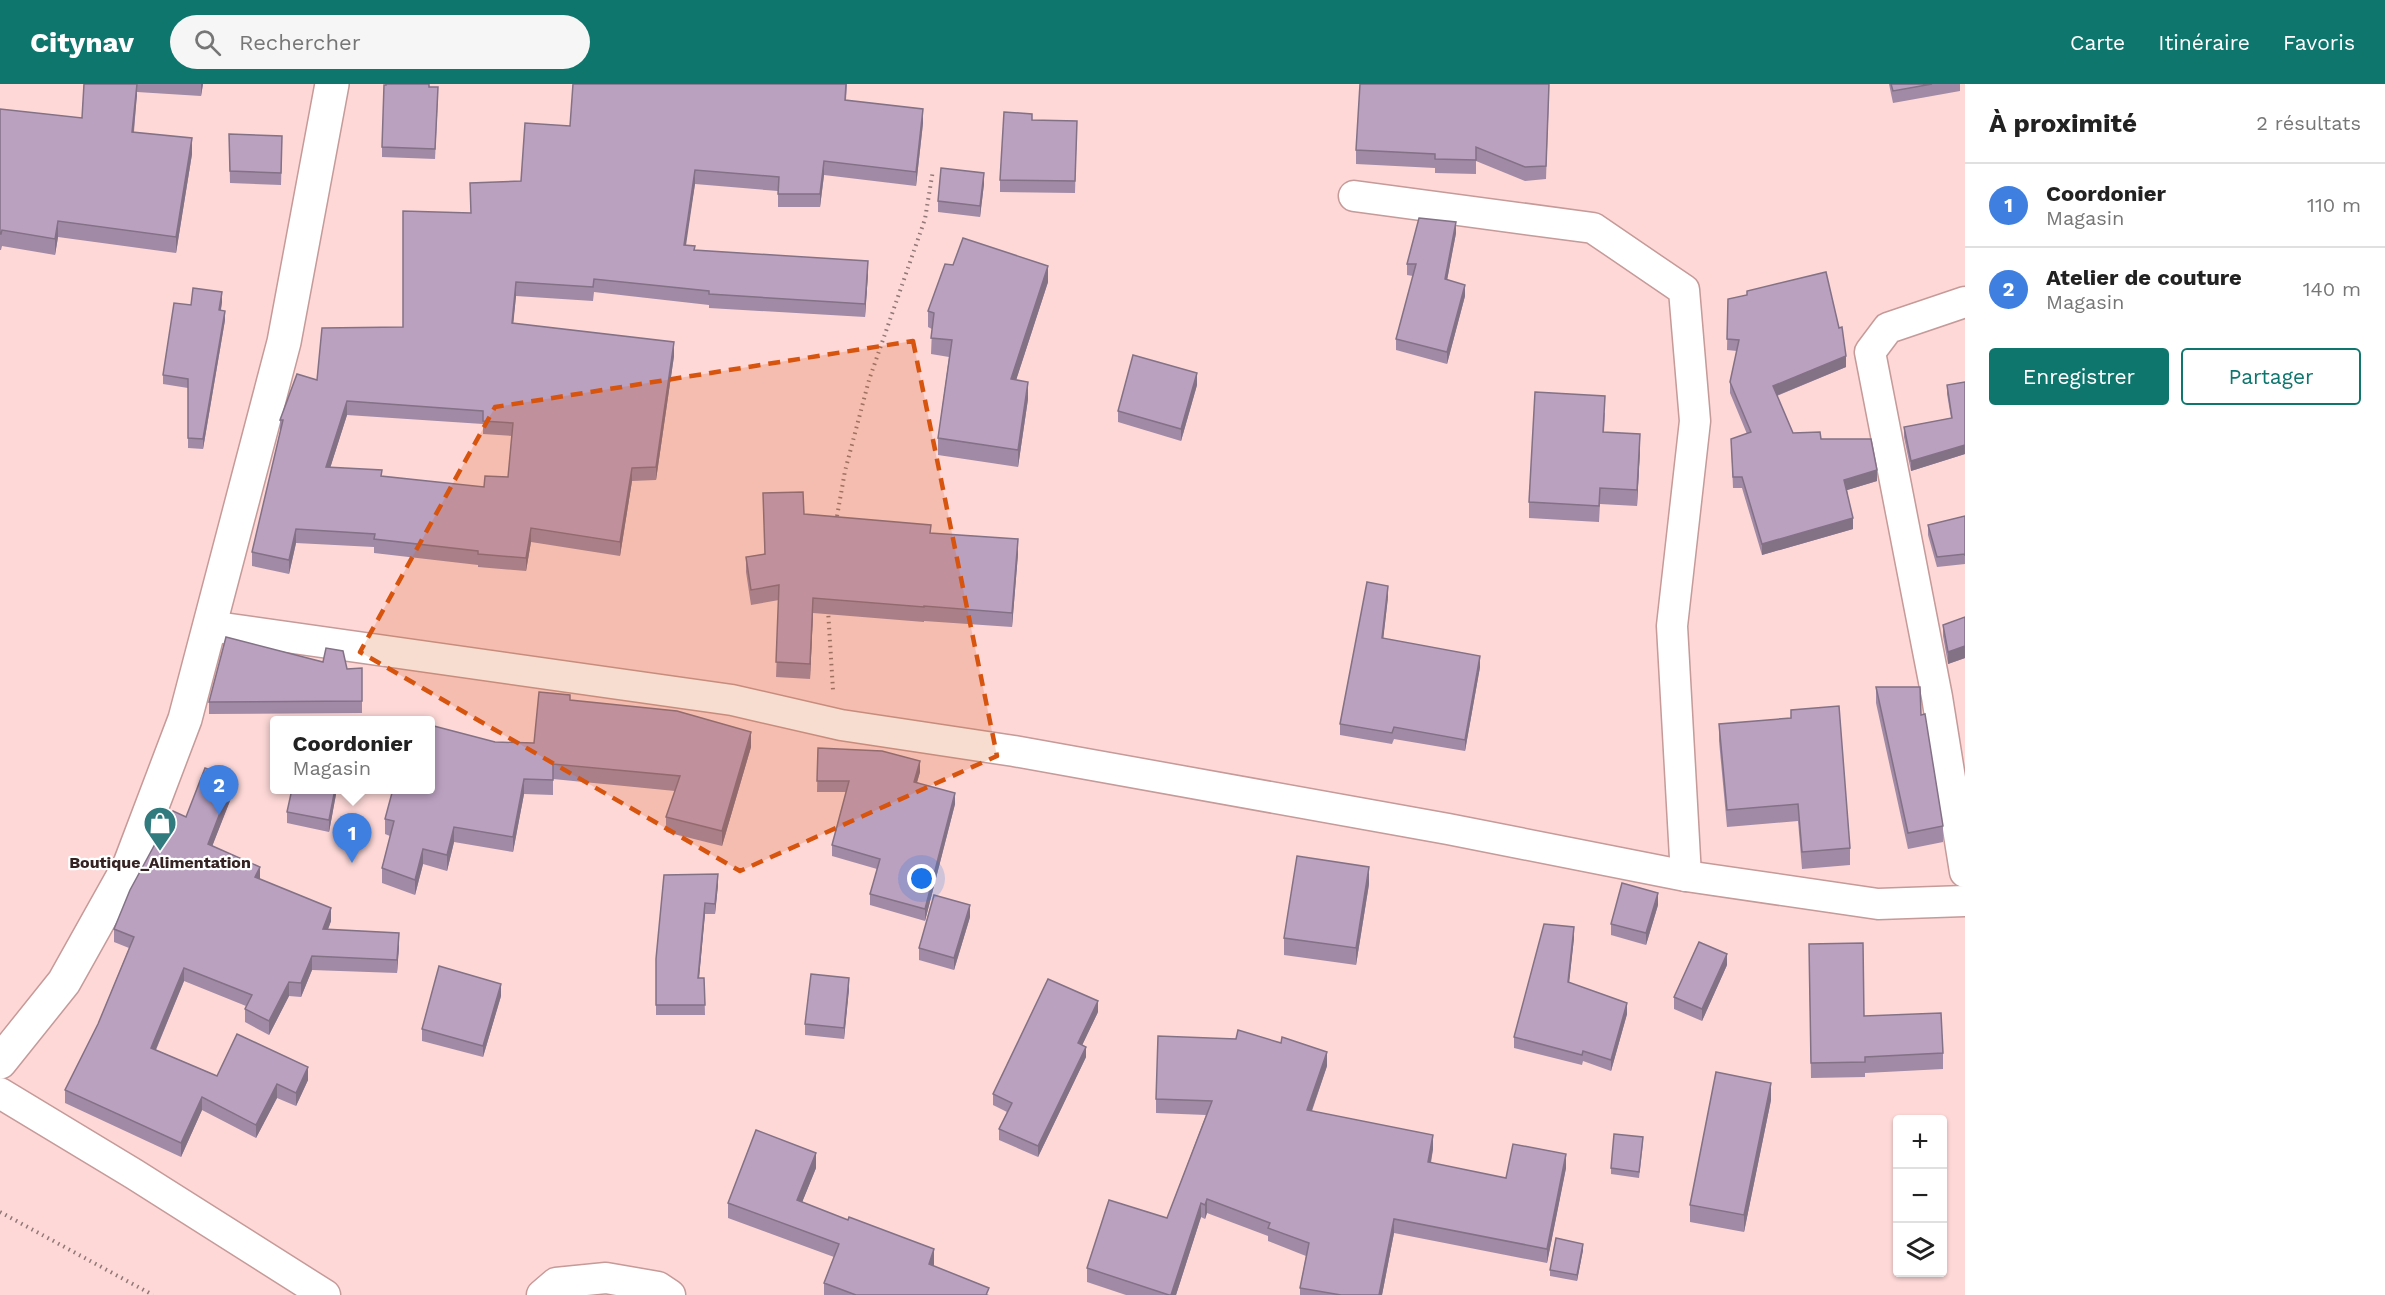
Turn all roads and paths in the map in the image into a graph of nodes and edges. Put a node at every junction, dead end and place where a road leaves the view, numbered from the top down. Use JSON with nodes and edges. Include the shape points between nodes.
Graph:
{"nodes":[{"id":1,"x":332,"y":84,"type":"edge"},
{"id":2,"x":933,"y":170,"type":"dead end"},
{"id":3,"x":1354,"y":196,"type":"dead end"},
{"id":4,"x":1965,"y":302,"type":"edge"},
{"id":5,"x":836,"y":523,"type":"edge"},
{"id":6,"x":828,"y":607,"type":"edge"},
{"id":7,"x":209,"y":626,"type":"junction"},
{"id":8,"x":841,"y":725,"type":"junction"},
{"id":9,"x":1965,"y":872,"type":"edge"},
{"id":10,"x":1686,"y":876,"type":"junction"},
{"id":11,"x":1965,"y":901,"type":"edge"},
{"id":12,"x":0,"y":1062,"type":"edge"},
{"id":13,"x":0,"y":1093,"type":"edge"},
{"id":14,"x":0,"y":1212,"type":"edge"},
{"id":15,"x":153,"y":1295,"type":"edge"},
{"id":16,"x":325,"y":1295,"type":"edge"},
{"id":17,"x":542,"y":1295,"type":"edge"},
{"id":18,"x":670,"y":1295,"type":"edge"}],
"edges":[{"from":1,"to":7,"type":"main road","via":[[284,342]]},
{"from":2,"to":5,"type":"path","via":[[925,219],[866,392]]},
{"from":3,"to":10,"type":"street","via":[[1593,228],[1684,290],[1695,421],[1672,626]]},
{"from":4,"to":9,"type":"street","via":[[1888,328],[1870,352]]},
{"from":6,"to":8,"type":"path","via":[[834,700]]},
{"from":7,"to":8,"type":"street","via":[[732,700]]},
{"from":7,"to":12,"type":"main road","via":[[185,719],[130,864],[64,982]]},
{"from":8,"to":10,"type":"street","via":[[1014,751]]},
{"from":10,"to":11,"type":"street","via":[[1878,904]]},
{"from":13,"to":16,"type":"street"},
{"from":14,"to":15,"type":"path"},
{"from":17,"to":18,"type":"street","via":[[556,1283],[606,1278],[658,1287]]}]}
